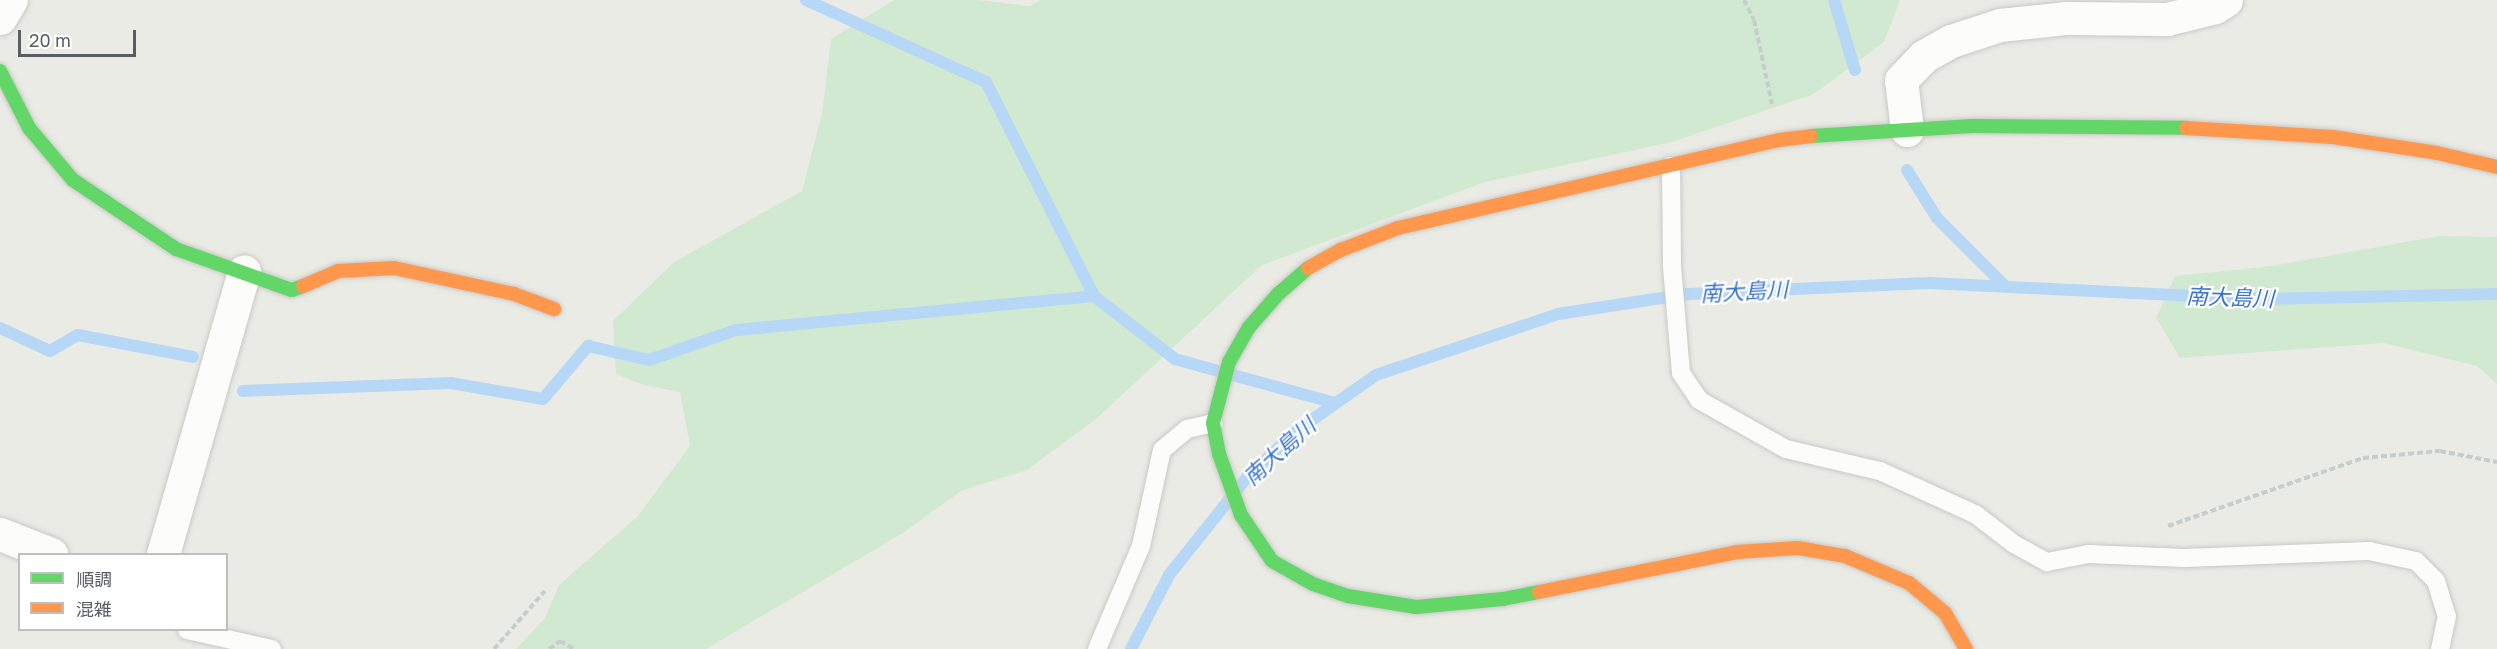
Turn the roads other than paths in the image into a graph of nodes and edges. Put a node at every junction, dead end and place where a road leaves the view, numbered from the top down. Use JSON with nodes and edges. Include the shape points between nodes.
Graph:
{"nodes":[{"id":1,"x":11,"y":0,"type":"edge"},
{"id":2,"x":2226,"y":0,"type":"edge"},
{"id":3,"x":0,"y":18,"type":"edge"},
{"id":4,"x":0,"y":71,"type":"edge"},
{"id":5,"x":1907,"y":130,"type":"junction"},
{"id":6,"x":1671,"y":166,"type":"junction"},
{"id":7,"x":2497,"y":167,"type":"edge"},
{"id":8,"x":244,"y":271,"type":"junction"},
{"id":9,"x":554,"y":309,"type":"dead end"},
{"id":10,"x":1213,"y":423,"type":"junction"},
{"id":11,"x":0,"y":534,"type":"edge"},
{"id":12,"x":46,"y":553,"type":"edge"},
{"id":13,"x":164,"y":553,"type":"edge"},
{"id":14,"x":191,"y":631,"type":"edge"},
{"id":15,"x":272,"y":649,"type":"edge"},
{"id":16,"x":1097,"y":649,"type":"edge"},
{"id":17,"x":1966,"y":649,"type":"edge"},
{"id":18,"x":2440,"y":649,"type":"edge"}],
"edges":[{"from":1,"to":3,"type":"street"},
{"from":2,"to":5,"type":"street","via":[[2215,7],[2167,18],[2064,18],[2000,25],[1951,41],[1924,56],[1901,80]]},
{"from":4,"to":8,"type":"street","via":[[29,128],[72,180],[176,249]]},
{"from":5,"to":6,"type":"street","via":[[1779,140]]},
{"from":5,"to":7,"type":"street","via":[[1972,126],[2200,128],[2333,137]]},
{"from":6,"to":10,"type":"street","via":[[1398,228],[1341,250],[1308,268],[1249,327],[1229,362]]},
{"from":6,"to":18,"type":"lane","via":[[1672,266],[1681,373],[1699,400],[1786,449],[1880,471],[1975,513],[2014,544],[2046,562],[2088,554],[2185,558],[2369,551],[2416,561],[2436,581],[2447,616]]},
{"from":8,"to":9,"type":"street","via":[[292,290],[339,271],[394,268],[514,294]]},
{"from":8,"to":13,"type":"street"},
{"from":10,"to":16,"type":"lane","via":[[1187,429],[1162,450],[1142,546]]},
{"from":10,"to":17,"type":"street","via":[[1219,454],[1241,515],[1272,561],[1313,584],[1348,596],[1416,607],[1503,598],[1737,552],[1798,548],[1845,556],[1909,583],[1945,613]]},
{"from":11,"to":12,"type":"street"},
{"from":14,"to":15,"type":"lane"}]}
